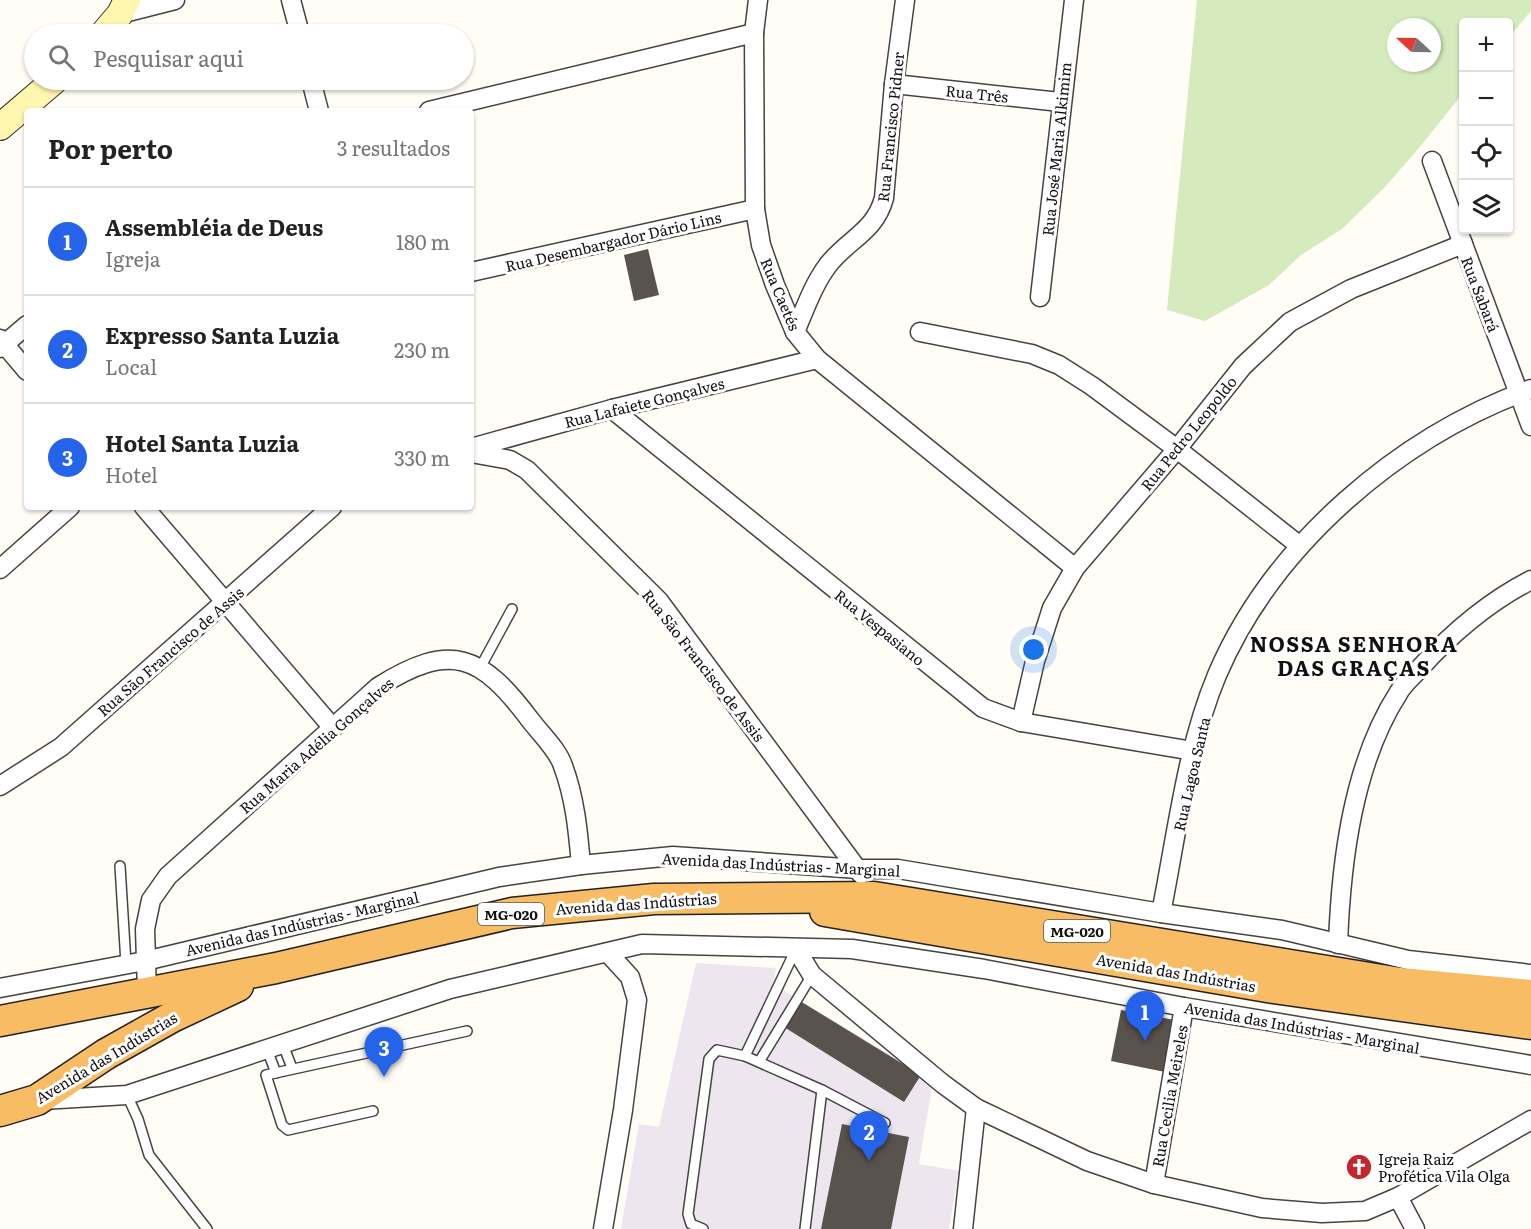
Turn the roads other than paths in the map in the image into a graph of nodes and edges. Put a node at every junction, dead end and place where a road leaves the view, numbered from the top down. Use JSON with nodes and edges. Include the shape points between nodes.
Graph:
{"nodes":[{"id":1,"x":175,"y":0,"type":"edge"},
{"id":2,"x":291,"y":0,"type":"edge"},
{"id":3,"x":758,"y":0,"type":"edge"},
{"id":4,"x":905,"y":0,"type":"edge"},
{"id":5,"x":1074,"y":0,"type":"edge"},
{"id":6,"x":124,"y":7,"type":"edge"},
{"id":7,"x":111,"y":24,"type":"edge"},
{"id":8,"x":297,"y":24,"type":"edge"},
{"id":9,"x":754,"y":33,"type":"junction"},
{"id":10,"x":894,"y":84,"type":"junction"},
{"id":11,"x":44,"y":90,"type":"edge"},
{"id":12,"x":314,"y":90,"type":"edge"},
{"id":13,"x":1060,"y":102,"type":"junction"},
{"id":14,"x":318,"y":108,"type":"edge"},
{"id":15,"x":442,"y":108,"type":"edge"},
{"id":16,"x":0,"y":128,"type":"edge"},
{"id":17,"x":1432,"y":161,"type":"dead end"},
{"id":18,"x":755,"y":209,"type":"junction"},
{"id":19,"x":1462,"y":244,"type":"junction"},
{"id":20,"x":474,"y":271,"type":"edge"},
{"id":21,"x":1040,"y":297,"type":"dead end"},
{"id":22,"x":24,"y":327,"type":"edge"},
{"id":23,"x":795,"y":332,"type":"junction"},
{"id":24,"x":920,"y":332,"type":"dead end"},
{"id":25,"x":1,"y":344,"type":"edge"},
{"id":26,"x":817,"y":358,"type":"junction"},
{"id":27,"x":24,"y":368,"type":"edge"},
{"id":28,"x":1525,"y":391,"type":"edge"},
{"id":29,"x":612,"y":409,"type":"junction"},
{"id":30,"x":1531,"y":426,"type":"edge"},
{"id":31,"x":474,"y":447,"type":"edge"},
{"id":32,"x":1177,"y":449,"type":"junction"},
{"id":33,"x":474,"y":454,"type":"edge"},
{"id":34,"x":67,"y":510,"type":"edge"},
{"id":35,"x":147,"y":510,"type":"edge"},
{"id":36,"x":329,"y":510,"type":"edge"},
{"id":37,"x":1300,"y":546,"type":"junction"},
{"id":38,"x":1075,"y":568,"type":"junction"},
{"id":39,"x":0,"y":569,"type":"edge"},
{"id":40,"x":1531,"y":580,"type":"edge"},
{"id":41,"x":226,"y":602,"type":"junction"},
{"id":42,"x":512,"y":609,"type":"dead end"},
{"id":43,"x":480,"y":668,"type":"junction"},
{"id":44,"x":1021,"y":722,"type":"junction"},
{"id":45,"x":333,"y":728,"type":"junction"},
{"id":46,"x":1193,"y":751,"type":"junction"},
{"id":47,"x":0,"y":786,"type":"edge"},
{"id":48,"x":581,"y":865,"type":"junction"},
{"id":49,"x":120,"y":866,"type":"dead end"},
{"id":50,"x":858,"y":869,"type":"junction"},
{"id":51,"x":752,"y":897,"type":"junction"},
{"id":52,"x":874,"y":897,"type":"junction"},
{"id":53,"x":1161,"y":913,"type":"junction"},
{"id":54,"x":989,"y":939,"type":"junction"},
{"id":55,"x":1338,"y":944,"type":"junction"},
{"id":56,"x":796,"y":949,"type":"junction"},
{"id":57,"x":825,"y":950,"type":"junction"},
{"id":58,"x":1063,"y":952,"type":"junction"},
{"id":59,"x":608,"y":953,"type":"junction"},
{"id":60,"x":145,"y":961,"type":"junction"},
{"id":61,"x":126,"y":964,"type":"junction"},
{"id":62,"x":276,"y":968,"type":"junction"},
{"id":63,"x":984,"y":969,"type":"junction"},
{"id":64,"x":1404,"y":971,"type":"junction"},
{"id":65,"x":1531,"y":974,"type":"edge"},
{"id":66,"x":812,"y":975,"type":"junction"},
{"id":67,"x":1059,"y":984,"type":"junction"},
{"id":68,"x":0,"y":988,"type":"edge"},
{"id":69,"x":147,"y":992,"type":"junction"},
{"id":70,"x":1531,"y":995,"type":"edge"},
{"id":71,"x":1372,"y":1001,"type":"junction"},
{"id":72,"x":1184,"y":1007,"type":"junction"},
{"id":73,"x":0,"y":1021,"type":"edge"},
{"id":74,"x":1531,"y":1024,"type":"edge"},
{"id":75,"x":467,"y":1031,"type":"dead end"},
{"id":76,"x":274,"y":1045,"type":"junction"},
{"id":77,"x":745,"y":1056,"type":"junction"},
{"id":78,"x":759,"y":1062,"type":"junction"},
{"id":79,"x":1531,"y":1065,"type":"edge"},
{"id":80,"x":292,"y":1068,"type":"junction"},
{"id":81,"x":276,"y":1073,"type":"junction"},
{"id":82,"x":822,"y":1090,"type":"junction"},
{"id":83,"x":127,"y":1095,"type":"junction"},
{"id":84,"x":37,"y":1100,"type":"junction"},
{"id":85,"x":976,"y":1108,"type":"junction"},
{"id":86,"x":373,"y":1111,"type":"dead end"},
{"id":87,"x":0,"y":1112,"type":"edge"},
{"id":88,"x":1531,"y":1120,"type":"edge"},
{"id":89,"x":885,"y":1123,"type":"dead end"},
{"id":90,"x":1154,"y":1184,"type":"junction"},
{"id":91,"x":1398,"y":1197,"type":"junction"},
{"id":92,"x":207,"y":1229,"type":"edge"},
{"id":93,"x":603,"y":1229,"type":"edge"},
{"id":94,"x":703,"y":1229,"type":"edge"},
{"id":95,"x":805,"y":1229,"type":"edge"},
{"id":96,"x":963,"y":1229,"type":"edge"},
{"id":97,"x":1415,"y":1229,"type":"edge"}],
"edges":[{"from":1,"to":6,"type":"street"},
{"from":2,"to":8,"type":"street"},
{"from":3,"to":9,"type":"street","name":"Rua Caetés"},
{"from":4,"to":10,"type":"street","name":"Rua Francisco Pidner"},
{"from":5,"to":13,"type":"street","name":"Rua José Maria Alkimim"},
{"from":6,"to":7,"type":"main road"},
{"from":9,"to":15,"type":"street"},
{"from":9,"to":18,"type":"street","name":"Rua Caetés"},
{"from":10,"to":13,"type":"street","name":"Rua Três"},
{"from":10,"to":23,"type":"street","name":"Rua Francisco Pidner","via":[[880,214],[829,264]]},
{"from":11,"to":16,"type":"main road"},
{"from":12,"to":14,"type":"street"},
{"from":13,"to":21,"type":"street","name":"Rua José Maria Alkimim"},
{"from":17,"to":19,"type":"street","name":"Rua Sabará"},
{"from":18,"to":20,"type":"street","name":"Rua Desembargador Dário Lins"},
{"from":18,"to":23,"type":"street","name":"Rua Caetés","via":[[774,285]]},
{"from":19,"to":28,"type":"street","name":"Rua Sabará"},
{"from":19,"to":32,"type":"street","name":"Rua Pedro Leopoldo","via":[[1351,289],[1290,322],[1243,366]]},
{"from":22,"to":25,"type":"street"},
{"from":23,"to":26,"type":"street","name":"Rua Caetés"},
{"from":24,"to":32,"type":"street","via":[[1032,354],[1059,365]]},
{"from":25,"to":27,"type":"street"},
{"from":26,"to":29,"type":"street","name":"Rua Lafaiete Gonçalves"},
{"from":26,"to":38,"type":"street","name":"Rua Caetés"},
{"from":28,"to":30,"type":"street","name":"Rua Sabará"},
{"from":28,"to":37,"type":"street","name":"Rua Lagoa Santa","via":[[1420,442],[1346,499]]},
{"from":29,"to":31,"type":"street","name":"Rua Lafaiete Gonçalves"},
{"from":29,"to":44,"type":"street","name":"Rua Vespasiano","via":[[946,681],[983,708]]},
{"from":32,"to":37,"type":"street"},
{"from":32,"to":38,"type":"street","name":"Rua Pedro Leopoldo"},
{"from":33,"to":50,"type":"street","name":"Rua São Francisco de Assis","via":[[510,460],[527,470],[659,600]]},
{"from":34,"to":39,"type":"street"},
{"from":35,"to":41,"type":"street"},
{"from":36,"to":41,"type":"street","name":"Rua São Francisco de Assis"},
{"from":37,"to":46,"type":"street","name":"Rua Lagoa Santa","via":[[1252,609],[1217,675]]},
{"from":38,"to":44,"type":"street","name":"Rua Pedro Leopoldo","via":[[1052,608]]},
{"from":40,"to":55,"type":"street","via":[[1450,635],[1399,691],[1370,752],[1353,810],[1340,884]]},
{"from":41,"to":45,"type":"street"},
{"from":41,"to":47,"type":"street","name":"Rua São Francisco de Assis","via":[[61,747]]},
{"from":42,"to":43,"type":"lane"},
{"from":43,"to":45,"type":"street","name":"Rua Maria Adélia Gonçalves","via":[[462,660],[439,658],[405,670],[378,687]]},
{"from":43,"to":48,"type":"street","name":"Rua Maria Adélia Gonçalves","via":[[518,703],[562,762],[574,804]]},
{"from":44,"to":46,"type":"street","name":"Rua Vespasiano"},
{"from":45,"to":60,"type":"street","name":"Rua Maria Adélia Gonçalves","via":[[168,876],[152,900]]},
{"from":46,"to":53,"type":"street","name":"Rua Lagoa Santa"},
{"from":48,"to":50,"type":"street","name":"Avenida das Indústrias - Marginal","via":[[673,856]]},
{"from":48,"to":60,"type":"street","name":"Avenida das Indústrias - Marginal","via":[[499,877]]},
{"from":49,"to":61,"type":"lane"},
{"from":50,"to":52,"type":"street","name":"Rua São Francisco de Assis"},
{"from":50,"to":53,"type":"street","name":"Avenida das Indústrias - Marginal","via":[[897,868]]},
{"from":51,"to":52,"type":"highway","name":"Avenida das Indústrias","number":"MG-020"},
{"from":51,"to":54,"type":"highway","name":"Avenida das Indústrias","number":"MG-020"},
{"from":51,"to":62,"type":"highway","name":"Avenida das Indústrias","number":"MG-020","via":[[642,900],[512,913]]},
{"from":52,"to":64,"type":"highway","name":"Avenida das Indústrias","number":"MG-020"},
{"from":53,"to":55,"type":"street","name":"Avenida das Indústrias - Marginal","via":[[1282,930]]},
{"from":54,"to":58,"type":"highway","name":"Avenida das Indústrias","number":"MG-020"},
{"from":54,"to":63,"type":"street"},
{"from":55,"to":64,"type":"street","name":"Avenida das Indústrias - Marginal"},
{"from":56,"to":57,"type":"street","name":"Avenida das Indústrias - Marginal"},
{"from":56,"to":59,"type":"street","name":"Avenida das Indústrias - Marginal","via":[[642,944]]},
{"from":56,"to":66,"type":"street"},
{"from":56,"to":77,"type":"lane"},
{"from":57,"to":63,"type":"street","name":"Avenida das Indústrias - Marginal","via":[[852,949]]},
{"from":57,"to":66,"type":"street"},
{"from":58,"to":67,"type":"street"},
{"from":58,"to":71,"type":"highway","name":"Avenida das Indústrias","number":"MG-020"},
{"from":59,"to":76,"type":"street","name":"Avenida das Indústrias - Marginal","via":[[450,989]]},
{"from":59,"to":93,"type":"street","via":[[630,977],[637,1000]]},
{"from":60,"to":61,"type":"street","name":"Avenida das Indústrias - Marginal"},
{"from":60,"to":69,"type":"street","name":"Rua Maria Adélia Gonçalves"},
{"from":61,"to":68,"type":"street","name":"Avenida das Indústrias - Marginal"},
{"from":62,"to":69,"type":"highway","name":"Avenida das Indústrias","number":"MG-020"},
{"from":62,"to":84,"type":"highway","name":"Avenida das Indústrias","number":"MG-020","via":[[172,1017]]},
{"from":63,"to":67,"type":"street","name":"Avenida das Indústrias - Marginal"},
{"from":64,"to":65,"type":"street","name":"Avenida das Indústrias - Marginal"},
{"from":64,"to":70,"type":"highway","name":"Avenida das Indústrias","number":"MG-020"},
{"from":64,"to":71,"type":"street","via":[[1390,994]]},
{"from":66,"to":78,"type":"lane"},
{"from":66,"to":85,"type":"street"},
{"from":67,"to":72,"type":"street","name":"Avenida das Indústrias - Marginal"},
{"from":69,"to":73,"type":"highway","name":"Avenida das Indústrias","number":"MG-020"},
{"from":71,"to":74,"type":"highway","name":"Avenida das Indústrias","number":"MG-020"},
{"from":72,"to":79,"type":"street","name":"Avenida das Indústrias - Marginal"},
{"from":72,"to":90,"type":"street","name":"Rua Cecilia Meireles"},
{"from":75,"to":80,"type":"lane"},
{"from":76,"to":80,"type":"lane"},
{"from":76,"to":81,"type":"lane"},
{"from":76,"to":83,"type":"street","name":"Avenida das Indústrias - Marginal"},
{"from":77,"to":78,"type":"lane"},
{"from":77,"to":94,"type":"lane","via":[[717,1050],[709,1059],[688,1214],[691,1224]]},
{"from":78,"to":82,"type":"lane"},
{"from":80,"to":81,"type":"lane"},
{"from":81,"to":86,"type":"lane","via":[[266,1075],[282,1125],[288,1130]]},
{"from":82,"to":89,"type":"lane"},
{"from":82,"to":95,"type":"lane"},
{"from":83,"to":84,"type":"street","name":"Avenida das Indústrias - Marginal"},
{"from":83,"to":92,"type":"lane","via":[[149,1155]]},
{"from":84,"to":87,"type":"highway","name":"Avenida das Indústrias","number":"MG-020"},
{"from":85,"to":90,"type":"street","via":[[1087,1161]]},
{"from":85,"to":96,"type":"street"},
{"from":88,"to":91,"type":"street"},
{"from":90,"to":91,"type":"street","via":[[1262,1208],[1322,1213],[1365,1211]]},
{"from":91,"to":97,"type":"street"}]}
